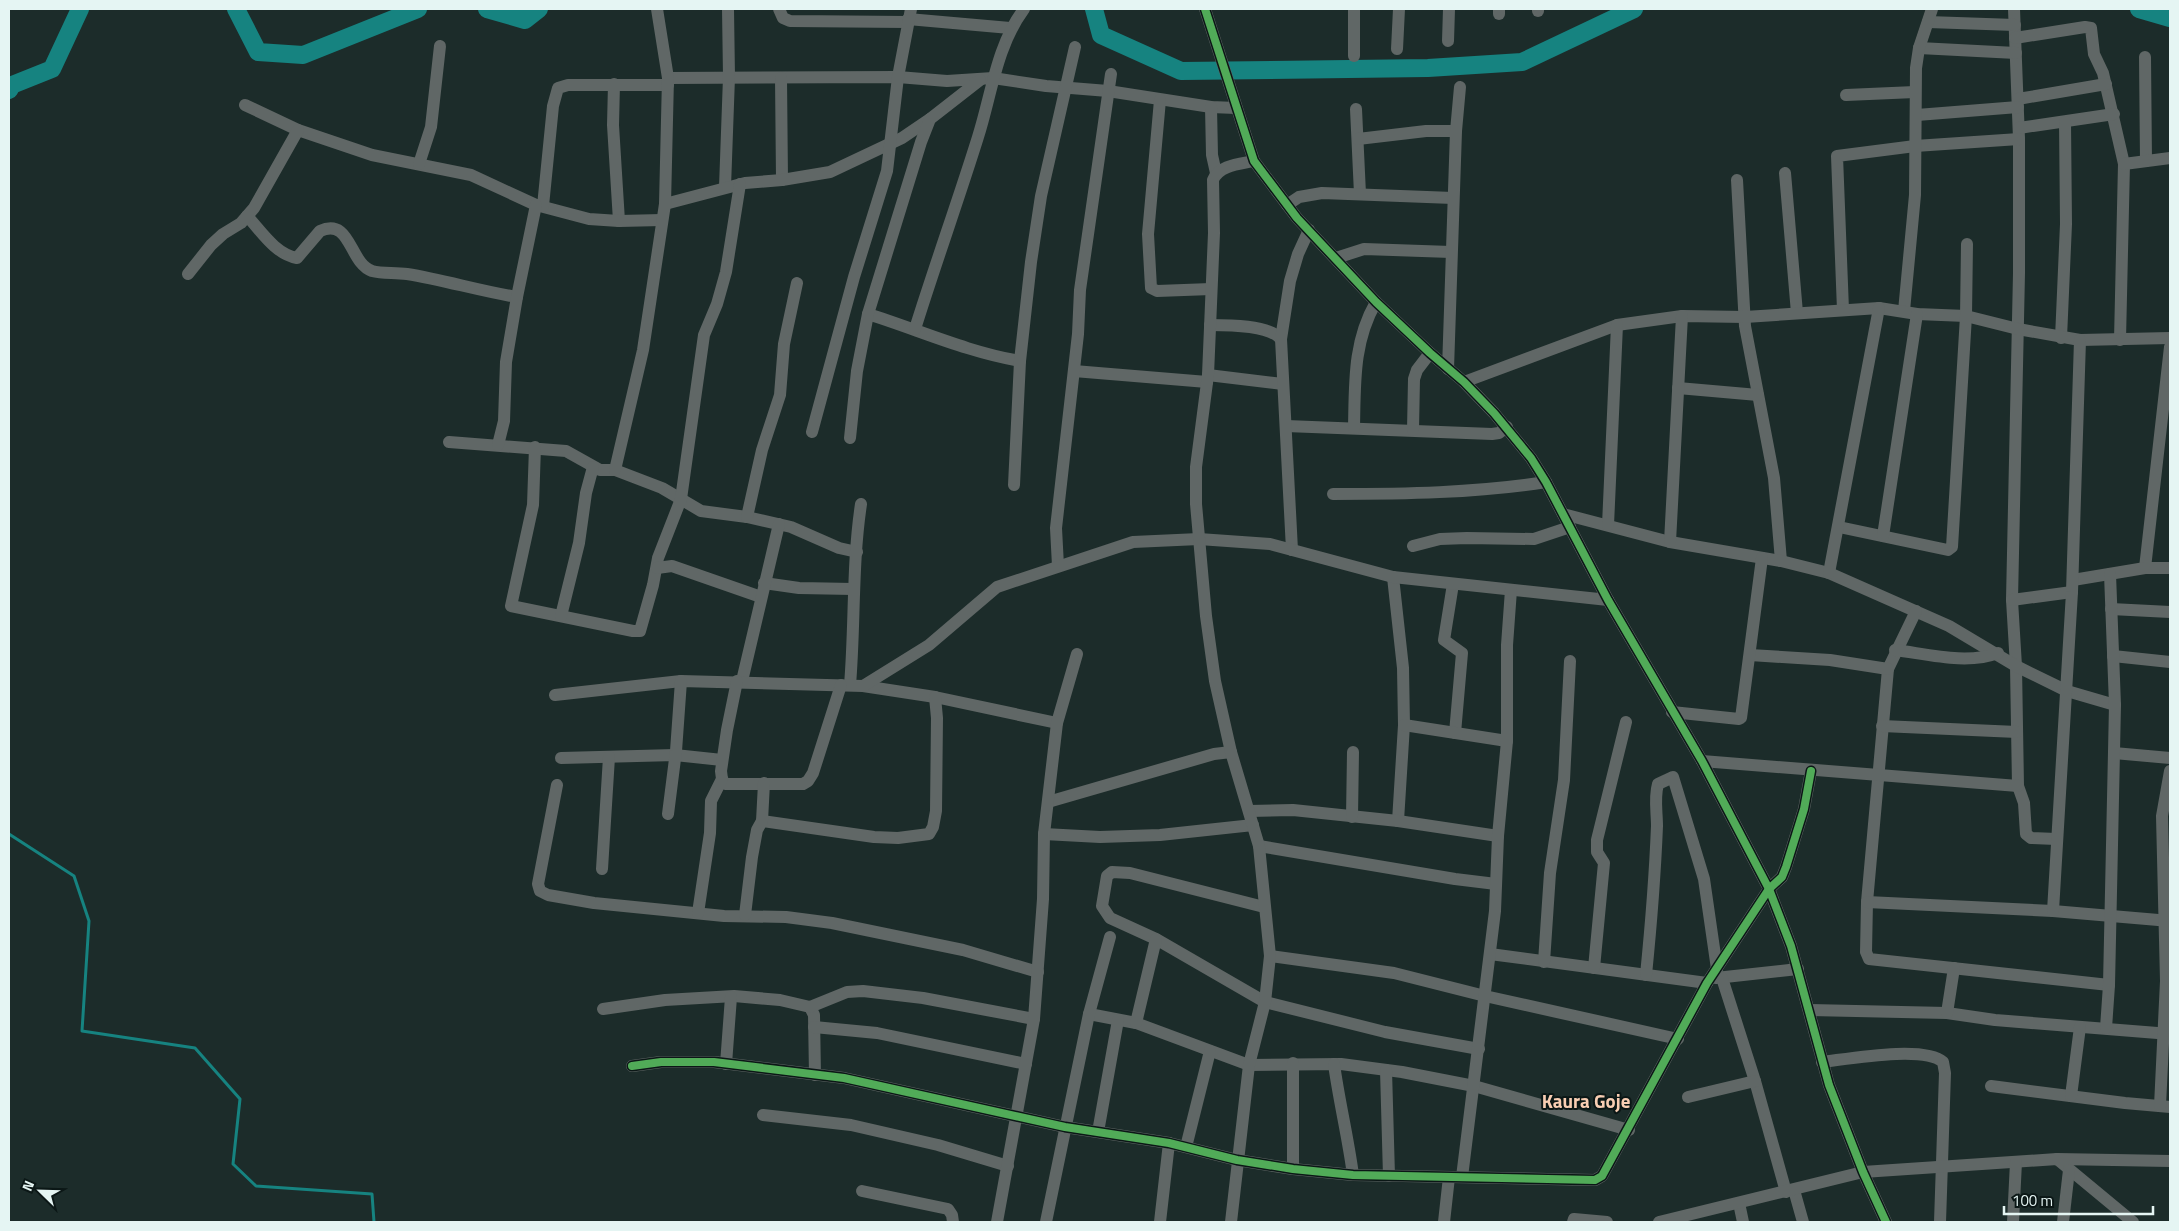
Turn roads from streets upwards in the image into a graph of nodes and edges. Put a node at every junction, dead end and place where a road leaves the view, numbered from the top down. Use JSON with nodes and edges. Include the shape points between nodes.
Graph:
{"nodes":[{"id":1,"x":657,"y":9,"type":"edge"},
{"id":2,"x":728,"y":9,"type":"edge"},
{"id":3,"x":779,"y":9,"type":"edge"},
{"id":4,"x":1024,"y":9,"type":"edge"},
{"id":5,"x":1205,"y":9,"type":"edge"},
{"id":6,"x":1354,"y":9,"type":"edge"},
{"id":7,"x":1399,"y":9,"type":"edge"},
{"id":8,"x":1450,"y":9,"type":"edge"},
{"id":9,"x":1932,"y":9,"type":"edge"},
{"id":10,"x":2014,"y":9,"type":"edge"},
{"id":11,"x":909,"y":17,"type":"edge"},
{"id":12,"x":1928,"y":22,"type":"junction"},
{"id":13,"x":1010,"y":28,"type":"junction"},
{"id":14,"x":2015,"y":32,"type":"junction"},
{"id":15,"x":1448,"y":41,"type":"dead end"},
{"id":16,"x":440,"y":46,"type":"dead end"},
{"id":17,"x":1075,"y":47,"type":"dead end"},
{"id":18,"x":1919,"y":48,"type":"junction"},
{"id":19,"x":1397,"y":49,"type":"dead end"},
{"id":20,"x":2016,"y":53,"type":"junction"},
{"id":21,"x":1354,"y":56,"type":"dead end"},
{"id":22,"x":2145,"y":57,"type":"dead end"},
{"id":23,"x":1110,"y":74,"type":"dead end"},
{"id":24,"x":729,"y":77,"type":"junction"},
{"id":25,"x":781,"y":78,"type":"junction"},
{"id":26,"x":898,"y":78,"type":"junction"},
{"id":27,"x":986,"y":79,"type":"junction"},
{"id":28,"x":668,"y":81,"type":"junction"},
{"id":29,"x":614,"y":84,"type":"junction"},
{"id":30,"x":2106,"y":84,"type":"junction"},
{"id":31,"x":1064,"y":88,"type":"junction"},
{"id":32,"x":1460,"y":88,"type":"dead end"},
{"id":33,"x":1108,"y":90,"type":"junction"},
{"id":34,"x":1915,"y":92,"type":"junction"},
{"id":35,"x":1846,"y":95,"type":"dead end"},
{"id":36,"x":1160,"y":100,"type":"junction"},
{"id":37,"x":2018,"y":103,"type":"junction"},
{"id":38,"x":244,"y":105,"type":"dead end"},
{"id":39,"x":1210,"y":107,"type":"junction"},
{"id":40,"x":1236,"y":108,"type":"junction"},
{"id":41,"x":1356,"y":109,"type":"dead end"},
{"id":42,"x":2114,"y":114,"type":"junction"},
{"id":43,"x":1917,"y":115,"type":"junction"},
{"id":44,"x":930,"y":120,"type":"junction"},
{"id":45,"x":2065,"y":122,"type":"junction"},
{"id":46,"x":298,"y":130,"type":"junction"},
{"id":47,"x":1456,"y":131,"type":"junction"},
{"id":48,"x":2019,"y":134,"type":"junction"},
{"id":49,"x":1358,"y":139,"type":"junction"},
{"id":50,"x":888,"y":145,"type":"junction"},
{"id":51,"x":1915,"y":146,"type":"junction"},
{"id":52,"x":2170,"y":158,"type":"edge"},
{"id":53,"x":1254,"y":161,"type":"junction"},
{"id":54,"x":2146,"y":161,"type":"junction"},
{"id":55,"x":419,"y":164,"type":"junction"},
{"id":56,"x":2124,"y":164,"type":"junction"},
{"id":57,"x":1216,"y":173,"type":"junction"},
{"id":58,"x":1785,"y":173,"type":"dead end"},
{"id":59,"x":782,"y":180,"type":"junction"},
{"id":60,"x":1737,"y":180,"type":"dead end"},
{"id":61,"x":740,"y":184,"type":"junction"},
{"id":62,"x":725,"y":187,"type":"junction"},
{"id":63,"x":1360,"y":194,"type":"junction"},
{"id":64,"x":1453,"y":198,"type":"junction"},
{"id":65,"x":664,"y":204,"type":"junction"},
{"id":66,"x":1287,"y":205,"type":"junction"},
{"id":67,"x":540,"y":206,"type":"junction"},
{"id":68,"x":247,"y":216,"type":"junction"},
{"id":69,"x":662,"y":220,"type":"junction"},
{"id":70,"x":619,"y":221,"type":"junction"},
{"id":71,"x":1309,"y":230,"type":"junction"},
{"id":72,"x":1967,"y":244,"type":"dead end"},
{"id":73,"x":1451,"y":252,"type":"junction"},
{"id":74,"x":1336,"y":258,"type":"junction"},
{"id":75,"x":188,"y":274,"type":"dead end"},
{"id":76,"x":797,"y":283,"type":"dead end"},
{"id":77,"x":1211,"y":289,"type":"junction"},
{"id":78,"x":517,"y":298,"type":"junction"},
{"id":79,"x":1376,"y":302,"type":"junction"},
{"id":80,"x":1879,"y":308,"type":"junction"},
{"id":81,"x":1843,"y":310,"type":"junction"},
{"id":82,"x":1904,"y":311,"type":"junction"},
{"id":83,"x":1797,"y":313,"type":"junction"},
{"id":84,"x":868,"y":314,"type":"junction"},
{"id":85,"x":1917,"y":314,"type":"junction"},
{"id":86,"x":1682,"y":316,"type":"junction"},
{"id":87,"x":1966,"y":316,"type":"junction"},
{"id":88,"x":1745,"y":317,"type":"junction"},
{"id":89,"x":1210,"y":325,"type":"junction"},
{"id":90,"x":1617,"y":325,"type":"junction"},
{"id":91,"x":915,"y":329,"type":"junction"},
{"id":92,"x":2018,"y":329,"type":"junction"},
{"id":93,"x":2061,"y":338,"type":"junction"},
{"id":94,"x":2170,"y":338,"type":"edge"},
{"id":95,"x":1281,"y":339,"type":"junction"},
{"id":96,"x":2080,"y":340,"type":"junction"},
{"id":97,"x":2120,"y":340,"type":"junction"},
{"id":98,"x":2170,"y":346,"type":"edge"},
{"id":99,"x":1430,"y":353,"type":"junction"},
{"id":100,"x":1020,"y":361,"type":"junction"},
{"id":101,"x":1448,"y":369,"type":"junction"},
{"id":102,"x":1074,"y":371,"type":"junction"},
{"id":103,"x":1207,"y":379,"type":"junction"},
{"id":104,"x":1464,"y":382,"type":"junction"},
{"id":105,"x":1283,"y":384,"type":"junction"},
{"id":106,"x":1678,"y":388,"type":"junction"},
{"id":107,"x":1758,"y":395,"type":"junction"},
{"id":108,"x":1286,"y":426,"type":"junction"},
{"id":109,"x":1354,"y":428,"type":"junction"},
{"id":110,"x":1507,"y":428,"type":"junction"},
{"id":111,"x":1413,"y":430,"type":"junction"},
{"id":112,"x":812,"y":432,"type":"dead end"},
{"id":113,"x":850,"y":438,"type":"dead end"},
{"id":114,"x":449,"y":442,"type":"dead end"},
{"id":115,"x":498,"y":446,"type":"junction"},
{"id":116,"x":535,"y":447,"type":"junction"},
{"id":117,"x":594,"y":466,"type":"junction"},
{"id":118,"x":615,"y":470,"type":"junction"},
{"id":119,"x":1546,"y":482,"type":"junction"},
{"id":120,"x":1014,"y":486,"type":"dead end"},
{"id":121,"x":1332,"y":494,"type":"dead end"},
{"id":122,"x":681,"y":500,"type":"junction"},
{"id":123,"x":861,"y":504,"type":"dead end"},
{"id":124,"x":1564,"y":514,"type":"junction"},
{"id":125,"x":747,"y":517,"type":"junction"},
{"id":126,"x":779,"y":524,"type":"junction"},
{"id":127,"x":1608,"y":525,"type":"junction"},
{"id":128,"x":1570,"y":527,"type":"junction"},
{"id":129,"x":1839,"y":527,"type":"junction"},
{"id":130,"x":1883,"y":536,"type":"junction"},
{"id":131,"x":1199,"y":539,"type":"junction"},
{"id":132,"x":1670,"y":542,"type":"junction"},
{"id":133,"x":1413,"y":546,"type":"dead end"},
{"id":134,"x":1292,"y":550,"type":"junction"},
{"id":135,"x":857,"y":552,"type":"junction"},
{"id":136,"x":1762,"y":558,"type":"junction"},
{"id":137,"x":1781,"y":561,"type":"junction"},
{"id":138,"x":1058,"y":566,"type":"junction"},
{"id":139,"x":657,"y":568,"type":"junction"},
{"id":140,"x":2145,"y":568,"type":"junction"},
{"id":141,"x":2170,"y":568,"type":"edge"},
{"id":142,"x":1829,"y":573,"type":"junction"},
{"id":143,"x":2110,"y":574,"type":"junction"},
{"id":144,"x":1393,"y":577,"type":"junction"},
{"id":145,"x":764,"y":583,"type":"junction"},
{"id":146,"x":1453,"y":584,"type":"junction"},
{"id":147,"x":2073,"y":586,"type":"junction"},
{"id":148,"x":853,"y":588,"type":"junction"},
{"id":149,"x":1511,"y":590,"type":"junction"},
{"id":150,"x":761,"y":597,"type":"junction"},
{"id":151,"x":1608,"y":600,"type":"junction"},
{"id":152,"x":2012,"y":600,"type":"junction"},
{"id":153,"x":2111,"y":609,"type":"junction"},
{"id":154,"x":1916,"y":611,"type":"junction"},
{"id":155,"x":2170,"y":612,"type":"edge"},
{"id":156,"x":561,"y":616,"type":"junction"},
{"id":157,"x":1896,"y":650,"type":"junction"},
{"id":158,"x":1998,"y":653,"type":"junction"},
{"id":159,"x":1077,"y":654,"type":"dead end"},
{"id":160,"x":1750,"y":655,"type":"junction"},
{"id":161,"x":2113,"y":656,"type":"junction"},
{"id":162,"x":1570,"y":660,"type":"dead end"},
{"id":163,"x":2170,"y":662,"type":"edge"},
{"id":164,"x":2016,"y":666,"type":"junction"},
{"id":165,"x":1888,"y":669,"type":"junction"},
{"id":166,"x":681,"y":681,"type":"junction"},
{"id":167,"x":740,"y":681,"type":"junction"},
{"id":168,"x":845,"y":685,"type":"junction"},
{"id":169,"x":863,"y":686,"type":"junction"},
{"id":170,"x":2067,"y":691,"type":"junction"},
{"id":171,"x":555,"y":695,"type":"dead end"},
{"id":172,"x":935,"y":697,"type":"junction"},
{"id":173,"x":2115,"y":705,"type":"junction"},
{"id":174,"x":1672,"y":712,"type":"junction"},
{"id":175,"x":1626,"y":722,"type":"dead end"},
{"id":176,"x":1057,"y":723,"type":"junction"},
{"id":177,"x":1404,"y":725,"type":"junction"},
{"id":178,"x":1882,"y":726,"type":"junction"},
{"id":179,"x":2017,"y":732,"type":"junction"},
{"id":180,"x":1456,"y":733,"type":"junction"},
{"id":181,"x":1506,"y":741,"type":"junction"},
{"id":182,"x":1231,"y":752,"type":"junction"},
{"id":183,"x":1354,"y":752,"type":"dead end"},
{"id":184,"x":2114,"y":753,"type":"junction"},
{"id":185,"x":675,"y":755,"type":"junction"},
{"id":186,"x":609,"y":757,"type":"junction"},
{"id":187,"x":561,"y":758,"type":"dead end"},
{"id":188,"x":2170,"y":758,"type":"edge"},
{"id":189,"x":722,"y":760,"type":"junction"},
{"id":190,"x":1702,"y":761,"type":"junction"},
{"id":191,"x":1811,"y":771,"type":"junction"},
{"id":192,"x":2170,"y":771,"type":"edge"},
{"id":193,"x":1878,"y":776,"type":"junction"},
{"id":194,"x":722,"y":780,"type":"junction"},
{"id":195,"x":764,"y":784,"type":"junction"},
{"id":196,"x":557,"y":785,"type":"dead end"},
{"id":197,"x":2018,"y":786,"type":"junction"},
{"id":198,"x":1048,"y":802,"type":"junction"},
{"id":199,"x":1249,"y":811,"type":"junction"},
{"id":200,"x":668,"y":814,"type":"dead end"},
{"id":201,"x":1352,"y":817,"type":"junction"},
{"id":202,"x":762,"y":821,"type":"junction"},
{"id":203,"x":1398,"y":821,"type":"junction"},
{"id":204,"x":1252,"y":825,"type":"junction"},
{"id":205,"x":1044,"y":834,"type":"junction"},
{"id":206,"x":1498,"y":836,"type":"junction"},
{"id":207,"x":2056,"y":839,"type":"junction"},
{"id":208,"x":1259,"y":846,"type":"junction"},
{"id":209,"x":602,"y":869,"type":"dead end"},
{"id":210,"x":1496,"y":884,"type":"junction"},
{"id":211,"x":1769,"y":889,"type":"junction"},
{"id":212,"x":1867,"y":902,"type":"junction"},
{"id":213,"x":1264,"y":907,"type":"junction"},
{"id":214,"x":2053,"y":911,"type":"junction"},
{"id":215,"x":698,"y":913,"type":"junction"},
{"id":216,"x":745,"y":915,"type":"junction"},
{"id":217,"x":2111,"y":916,"type":"junction"},
{"id":218,"x":2167,"y":921,"type":"edge"},
{"id":219,"x":1110,"y":936,"type":"dead end"},
{"id":220,"x":1156,"y":939,"type":"junction"},
{"id":221,"x":1490,"y":954,"type":"junction"},
{"id":222,"x":1270,"y":956,"type":"junction"},
{"id":223,"x":1544,"y":962,"type":"junction"},
{"id":224,"x":1594,"y":968,"type":"junction"},
{"id":225,"x":1954,"y":968,"type":"junction"},
{"id":226,"x":1798,"y":969,"type":"junction"},
{"id":227,"x":1038,"y":972,"type":"junction"},
{"id":228,"x":1646,"y":975,"type":"junction"},
{"id":229,"x":1714,"y":977,"type":"junction"},
{"id":230,"x":2109,"y":985,"type":"junction"},
{"id":231,"x":1485,"y":996,"type":"junction"},
{"id":232,"x":731,"y":997,"type":"junction"},
{"id":233,"x":1265,"y":1002,"type":"junction"},
{"id":234,"x":810,"y":1006,"type":"junction"},
{"id":235,"x":604,"y":1009,"type":"dead end"},
{"id":236,"x":1810,"y":1010,"type":"junction"},
{"id":237,"x":1947,"y":1013,"type":"junction"},
{"id":238,"x":1089,"y":1014,"type":"junction"},
{"id":239,"x":1034,"y":1020,"type":"junction"},
{"id":240,"x":1118,"y":1020,"type":"junction"},
{"id":241,"x":1136,"y":1023,"type":"junction"},
{"id":242,"x":814,"y":1027,"type":"junction"},
{"id":243,"x":2080,"y":1027,"type":"junction"},
{"id":244,"x":2106,"y":1028,"type":"junction"},
{"id":245,"x":2167,"y":1034,"type":"edge"},
{"id":246,"x":1678,"y":1038,"type":"junction"},
{"id":247,"x":1479,"y":1049,"type":"junction"},
{"id":248,"x":1210,"y":1051,"type":"junction"},
{"id":249,"x":1822,"y":1062,"type":"junction"},
{"id":250,"x":1292,"y":1063,"type":"junction"},
{"id":251,"x":726,"y":1064,"type":"junction"},
{"id":252,"x":1026,"y":1064,"type":"junction"},
{"id":253,"x":1334,"y":1064,"type":"junction"},
{"id":254,"x":1249,"y":1065,"type":"junction"},
{"id":255,"x":632,"y":1066,"type":"dead end"},
{"id":256,"x":1386,"y":1070,"type":"junction"},
{"id":257,"x":815,"y":1075,"type":"junction"},
{"id":258,"x":1755,"y":1081,"type":"junction"},
{"id":259,"x":1474,"y":1086,"type":"junction"},
{"id":260,"x":1991,"y":1086,"type":"dead end"},
{"id":261,"x":2071,"y":1096,"type":"junction"},
{"id":262,"x":1688,"y":1097,"type":"dead end"},
{"id":263,"x":2165,"y":1107,"type":"edge"},
{"id":264,"x":763,"y":1115,"type":"dead end"},
{"id":265,"x":1017,"y":1116,"type":"junction"},
{"id":266,"x":1065,"y":1127,"type":"junction"},
{"id":267,"x":1629,"y":1130,"type":"junction"},
{"id":268,"x":1098,"y":1132,"type":"junction"},
{"id":269,"x":1169,"y":1143,"type":"junction"},
{"id":270,"x":1186,"y":1147,"type":"junction"},
{"id":271,"x":2057,"y":1159,"type":"junction"},
{"id":272,"x":1238,"y":1160,"type":"junction"},
{"id":273,"x":2170,"y":1161,"type":"edge"},
{"id":274,"x":2016,"y":1162,"type":"junction"},
{"id":275,"x":1008,"y":1166,"type":"junction"},
{"id":276,"x":1941,"y":1167,"type":"junction"},
{"id":277,"x":1293,"y":1169,"type":"junction"},
{"id":278,"x":2069,"y":1170,"type":"junction"},
{"id":279,"x":1863,"y":1172,"type":"junction"},
{"id":280,"x":1354,"y":1175,"type":"junction"},
{"id":281,"x":1389,"y":1176,"type":"junction"},
{"id":282,"x":1455,"y":1177,"type":"junction"},
{"id":283,"x":862,"y":1191,"type":"dead end"},
{"id":284,"x":1790,"y":1191,"type":"junction"},
{"id":285,"x":1739,"y":1203,"type":"junction"},
{"id":286,"x":953,"y":1222,"type":"edge"},
{"id":287,"x":997,"y":1222,"type":"edge"},
{"id":288,"x":1046,"y":1222,"type":"edge"},
{"id":289,"x":1160,"y":1222,"type":"edge"},
{"id":290,"x":1231,"y":1222,"type":"edge"},
{"id":291,"x":1444,"y":1222,"type":"edge"},
{"id":292,"x":1573,"y":1222,"type":"edge"},
{"id":293,"x":1608,"y":1222,"type":"edge"},
{"id":294,"x":1659,"y":1222,"type":"edge"},
{"id":295,"x":1744,"y":1222,"type":"edge"},
{"id":296,"x":1803,"y":1222,"type":"edge"},
{"id":297,"x":1886,"y":1222,"type":"edge"},
{"id":298,"x":1940,"y":1222,"type":"edge"},
{"id":299,"x":2013,"y":1222,"type":"edge"},
{"id":300,"x":2063,"y":1222,"type":"edge"},
{"id":301,"x":2133,"y":1222,"type":"edge"}],
"edges":[{"from":1,"to":28,"type":"street"},
{"from":2,"to":24,"type":"street"},
{"from":3,"to":11,"type":"street","via":[[783,18],[790,20]]},
{"from":4,"to":13,"type":"street"},
{"from":5,"to":40,"type":"street"},
{"from":6,"to":21,"type":"street"},
{"from":7,"to":19,"type":"street"},
{"from":8,"to":15,"type":"street"},
{"from":9,"to":12,"type":"street"},
{"from":10,"to":14,"type":"street"},
{"from":11,"to":13,"type":"street"},
{"from":11,"to":26,"type":"street"},
{"from":12,"to":14,"type":"street"},
{"from":12,"to":18,"type":"street"},
{"from":13,"to":27,"type":"street"},
{"from":14,"to":20,"type":"street"},
{"from":14,"to":30,"type":"street","via":[[2088,26],[2091,28],[2094,54]]},
{"from":16,"to":55,"type":"street","via":[[431,127]]},
{"from":17,"to":31,"type":"street"},
{"from":18,"to":20,"type":"street"},
{"from":18,"to":34,"type":"street"},
{"from":20,"to":37,"type":"street"},
{"from":22,"to":54,"type":"street"},
{"from":23,"to":33,"type":"street"},
{"from":24,"to":25,"type":"street"},
{"from":24,"to":28,"type":"street"},
{"from":24,"to":62,"type":"street"},
{"from":25,"to":26,"type":"street"},
{"from":25,"to":59,"type":"street"},
{"from":26,"to":27,"type":"street"},
{"from":26,"to":50,"type":"street"},
{"from":27,"to":31,"type":"street"},
{"from":27,"to":44,"type":"street"},
{"from":27,"to":91,"type":"street","via":[[979,136]]},
{"from":28,"to":29,"type":"street"},
{"from":28,"to":65,"type":"street"},
{"from":29,"to":67,"type":"street","via":[[568,84],[558,88]]},
{"from":29,"to":70,"type":"street"},
{"from":30,"to":37,"type":"street"},
{"from":30,"to":42,"type":"street"},
{"from":31,"to":33,"type":"street"},
{"from":31,"to":100,"type":"street","via":[[1041,196]]},
{"from":32,"to":47,"type":"street"},
{"from":33,"to":36,"type":"street"},
{"from":33,"to":102,"type":"street","via":[[1080,290]]},
{"from":34,"to":35,"type":"street"},
{"from":34,"to":43,"type":"street"},
{"from":36,"to":39,"type":"street"},
{"from":36,"to":77,"type":"street","via":[[1148,234],[1150,288],[1157,291]]},
{"from":37,"to":43,"type":"street"},
{"from":37,"to":48,"type":"street"},
{"from":38,"to":46,"type":"street"},
{"from":39,"to":40,"type":"street"},
{"from":39,"to":57,"type":"street"},
{"from":40,"to":53,"type":"street"},
{"from":41,"to":49,"type":"street"},
{"from":42,"to":45,"type":"street"},
{"from":42,"to":56,"type":"street"},
{"from":43,"to":51,"type":"street"},
{"from":44,"to":50,"type":"street"},
{"from":44,"to":84,"type":"street"},
{"from":45,"to":48,"type":"street"},
{"from":45,"to":93,"type":"street","via":[[2066,224]]},
{"from":46,"to":55,"type":"street","via":[[372,155]]},
{"from":46,"to":68,"type":"street","via":[[268,186]]},
{"from":47,"to":49,"type":"street"},
{"from":47,"to":64,"type":"street"},
{"from":48,"to":51,"type":"street"},
{"from":48,"to":92,"type":"street"},
{"from":49,"to":63,"type":"street"},
{"from":50,"to":59,"type":"street","via":[[830,172]]},
{"from":50,"to":112,"type":"street","via":[[887,171],[881,196],[854,276]]},
{"from":51,"to":81,"type":"street","via":[[1837,156]]},
{"from":51,"to":82,"type":"street","via":[[1915,195]]},
{"from":52,"to":54,"type":"street"},
{"from":53,"to":57,"type":"street"},
{"from":53,"to":66,"type":"street"},
{"from":54,"to":56,"type":"street"},
{"from":55,"to":67,"type":"street","via":[[472,175]]},
{"from":56,"to":97,"type":"street"},
{"from":57,"to":77,"type":"street","via":[[1213,180]]},
{"from":58,"to":83,"type":"street"},
{"from":59,"to":61,"type":"street"},
{"from":60,"to":88,"type":"street"},
{"from":61,"to":62,"type":"street"},
{"from":61,"to":122,"type":"street","via":[[726,272],[704,335]]},
{"from":62,"to":65,"type":"street"},
{"from":63,"to":64,"type":"street"},
{"from":63,"to":66,"type":"street","via":[[1322,193],[1299,197]]},
{"from":64,"to":73,"type":"street"},
{"from":65,"to":69,"type":"street"},
{"from":66,"to":71,"type":"street"},
{"from":67,"to":70,"type":"street","via":[[589,218]]},
{"from":67,"to":78,"type":"street"},
{"from":68,"to":75,"type":"street","via":[[211,245]]},
{"from":68,"to":78,"type":"street","via":[[278,249],[289,256],[297,258],[320,232],[337,229],[344,234],[362,265],[371,271],[408,274]]},
{"from":69,"to":70,"type":"street"},
{"from":69,"to":118,"type":"street","via":[[643,350]]},
{"from":71,"to":74,"type":"street"},
{"from":71,"to":95,"type":"street","via":[[1290,281]]},
{"from":72,"to":87,"type":"street"},
{"from":73,"to":74,"type":"street","via":[[1364,249]]},
{"from":73,"to":101,"type":"street"},
{"from":74,"to":79,"type":"street"},
{"from":76,"to":125,"type":"street","via":[[784,344],[780,395],[762,450]]},
{"from":77,"to":89,"type":"street"},
{"from":78,"to":115,"type":"street","via":[[505,375],[504,421]]},
{"from":79,"to":99,"type":"street"},
{"from":79,"to":109,"type":"street","via":[[1365,321],[1357,351]]},
{"from":80,"to":81,"type":"street"},
{"from":80,"to":82,"type":"street"},
{"from":80,"to":129,"type":"street"},
{"from":81,"to":83,"type":"street"},
{"from":82,"to":85,"type":"street"},
{"from":83,"to":88,"type":"street"},
{"from":84,"to":91,"type":"street"},
{"from":84,"to":113,"type":"street","via":[[856,371]]},
{"from":85,"to":87,"type":"street"},
{"from":85,"to":130,"type":"street"},
{"from":86,"to":88,"type":"street"},
{"from":86,"to":90,"type":"street"},
{"from":86,"to":106,"type":"street"},
{"from":87,"to":92,"type":"street"},
{"from":87,"to":130,"type":"street","via":[[1952,547],[1948,550]]},
{"from":88,"to":107,"type":"street"},
{"from":89,"to":95,"type":"street","via":[[1269,331]]},
{"from":89,"to":103,"type":"street"},
{"from":90,"to":104,"type":"street"},
{"from":90,"to":127,"type":"street"},
{"from":91,"to":100,"type":"street","via":[[954,345]]},
{"from":92,"to":93,"type":"street"},
{"from":92,"to":152,"type":"street"},
{"from":93,"to":96,"type":"street"},
{"from":94,"to":97,"type":"street"},
{"from":95,"to":105,"type":"street"},
{"from":96,"to":97,"type":"street"},
{"from":96,"to":147,"type":"street"},
{"from":98,"to":140,"type":"street"},
{"from":99,"to":101,"type":"street"},
{"from":99,"to":111,"type":"street","via":[[1414,379]]},
{"from":100,"to":120,"type":"street"},
{"from":101,"to":104,"type":"street"},
{"from":102,"to":103,"type":"street"},
{"from":102,"to":138,"type":"street","via":[[1056,528]]},
{"from":103,"to":105,"type":"street"},
{"from":103,"to":131,"type":"street","via":[[1196,467]]},
{"from":104,"to":110,"type":"street"},
{"from":105,"to":108,"type":"street"},
{"from":106,"to":107,"type":"street"},
{"from":106,"to":132,"type":"street"},
{"from":107,"to":137,"type":"street","via":[[1774,478]]},
{"from":108,"to":109,"type":"street"},
{"from":108,"to":134,"type":"street"},
{"from":109,"to":111,"type":"street"},
{"from":110,"to":111,"type":"street","via":[[1492,434]]},
{"from":110,"to":119,"type":"street"},
{"from":114,"to":115,"type":"street"},
{"from":115,"to":116,"type":"street"},
{"from":116,"to":117,"type":"street","via":[[566,451]]},
{"from":116,"to":156,"type":"street","via":[[533,505],[511,606]]},
{"from":117,"to":118,"type":"street","via":[[600,470]]},
{"from":117,"to":156,"type":"street"},
{"from":118,"to":122,"type":"street","via":[[662,488]]},
{"from":119,"to":121,"type":"street","via":[[1512,488]]},
{"from":119,"to":124,"type":"street"},
{"from":122,"to":125,"type":"street","via":[[701,511]]},
{"from":122,"to":139,"type":"street"},
{"from":123,"to":135,"type":"street"},
{"from":124,"to":127,"type":"street"},
{"from":124,"to":128,"type":"street"},
{"from":125,"to":126,"type":"street"},
{"from":126,"to":135,"type":"street","via":[[838,548]]},
{"from":126,"to":145,"type":"street"},
{"from":127,"to":132,"type":"street"},
{"from":128,"to":133,"type":"street","via":[[1534,539],[1440,539]]},
{"from":128,"to":151,"type":"street"},
{"from":129,"to":130,"type":"street"},
{"from":129,"to":142,"type":"street"},
{"from":131,"to":134,"type":"street","via":[[1270,544]]},
{"from":131,"to":138,"type":"street","via":[[1133,542]]},
{"from":131,"to":182,"type":"street","via":[[1215,681]]},
{"from":132,"to":136,"type":"street"},
{"from":134,"to":144,"type":"street"},
{"from":135,"to":148,"type":"street"},
{"from":136,"to":137,"type":"street"},
{"from":136,"to":160,"type":"street"},
{"from":137,"to":142,"type":"street"},
{"from":138,"to":169,"type":"street","via":[[997,587],[929,645]]},
{"from":139,"to":150,"type":"street","via":[[672,566]]},
{"from":139,"to":156,"type":"street","via":[[640,631]]},
{"from":140,"to":141,"type":"street"},
{"from":140,"to":143,"type":"street"},
{"from":142,"to":154,"type":"street"},
{"from":143,"to":147,"type":"street"},
{"from":143,"to":153,"type":"street"},
{"from":144,"to":146,"type":"street"},
{"from":144,"to":177,"type":"street","via":[[1403,668]]},
{"from":145,"to":148,"type":"street","via":[[800,588]]},
{"from":145,"to":150,"type":"street"},
{"from":146,"to":149,"type":"street"},
{"from":146,"to":180,"type":"street","via":[[1444,640],[1462,653]]},
{"from":147,"to":152,"type":"street"},
{"from":147,"to":170,"type":"street"},
{"from":148,"to":168,"type":"street","via":[[854,638]]},
{"from":149,"to":151,"type":"street"},
{"from":149,"to":181,"type":"street"},
{"from":150,"to":167,"type":"street"},
{"from":151,"to":174,"type":"street"},
{"from":152,"to":164,"type":"street"},
{"from":153,"to":155,"type":"street"},
{"from":153,"to":161,"type":"street"},
{"from":154,"to":157,"type":"street"},
{"from":154,"to":158,"type":"street"},
{"from":157,"to":158,"type":"street","via":[[1974,658]]},
{"from":157,"to":165,"type":"street"},
{"from":158,"to":164,"type":"street"},
{"from":159,"to":176,"type":"street"},
{"from":160,"to":165,"type":"street","via":[[1830,660]]},
{"from":160,"to":174,"type":"street","via":[[1741,718]]},
{"from":161,"to":163,"type":"street"},
{"from":161,"to":173,"type":"street"},
{"from":162,"to":223,"type":"street","via":[[1564,780],[1550,873]]},
{"from":164,"to":170,"type":"street"},
{"from":164,"to":179,"type":"street"},
{"from":165,"to":178,"type":"street"},
{"from":166,"to":167,"type":"street"},
{"from":166,"to":171,"type":"street"},
{"from":166,"to":185,"type":"street"},
{"from":167,"to":168,"type":"street"},
{"from":167,"to":189,"type":"street"},
{"from":168,"to":169,"type":"street"},
{"from":168,"to":195,"type":"street","via":[[808,781],[803,784]]},
{"from":169,"to":172,"type":"street"},
{"from":170,"to":173,"type":"street"},
{"from":170,"to":207,"type":"street"},
{"from":172,"to":176,"type":"street"},
{"from":172,"to":202,"type":"street","via":[[938,726],[936,811],[929,834],[874,837]]},
{"from":173,"to":184,"type":"street"},
{"from":174,"to":190,"type":"street"},
{"from":175,"to":224,"type":"street","via":[[1597,840],[1597,852],[1604,863]]},
{"from":176,"to":198,"type":"street"},
{"from":177,"to":180,"type":"street"},
{"from":177,"to":203,"type":"street"},
{"from":178,"to":179,"type":"street"},
{"from":178,"to":193,"type":"street"},
{"from":179,"to":197,"type":"street"},
{"from":180,"to":181,"type":"street"},
{"from":181,"to":206,"type":"street"},
{"from":182,"to":198,"type":"street","via":[[1214,754]]},
{"from":182,"to":199,"type":"street"},
{"from":183,"to":201,"type":"street"},
{"from":184,"to":188,"type":"street"},
{"from":184,"to":217,"type":"street"},
{"from":185,"to":186,"type":"street"},
{"from":185,"to":189,"type":"street"},
{"from":185,"to":200,"type":"street"},
{"from":186,"to":187,"type":"street"},
{"from":186,"to":209,"type":"street"},
{"from":189,"to":194,"type":"street"},
{"from":190,"to":191,"type":"street"},
{"from":190,"to":211,"type":"street"},
{"from":191,"to":193,"type":"street"},
{"from":191,"to":211,"type":"street","via":[[1804,809],[1786,867],[1782,877]]},
{"from":192,"to":218,"type":"street","via":[[2162,816]]},
{"from":193,"to":197,"type":"street"},
{"from":193,"to":212,"type":"street"},
{"from":194,"to":195,"type":"street","via":[[725,784]]},
{"from":194,"to":215,"type":"street","via":[[711,801],[710,833]]},
{"from":195,"to":202,"type":"street"},
{"from":196,"to":215,"type":"street","via":[[538,884],[540,891],[594,903]]},
{"from":197,"to":207,"type":"street","via":[[2024,803],[2026,834],[2031,838]]},
{"from":198,"to":205,"type":"street"},
{"from":199,"to":201,"type":"street","via":[[1293,810]]},
{"from":199,"to":204,"type":"street"},
{"from":201,"to":203,"type":"street"},
{"from":202,"to":216,"type":"street","via":[[752,857]]},
{"from":203,"to":206,"type":"street"},
{"from":204,"to":205,"type":"street","via":[[1100,838]]},
{"from":204,"to":208,"type":"street"},
{"from":205,"to":227,"type":"street"},
{"from":206,"to":210,"type":"street"},
{"from":207,"to":214,"type":"street"},
{"from":208,"to":210,"type":"street"},
{"from":208,"to":213,"type":"street"},
{"from":210,"to":221,"type":"street"},
{"from":211,"to":226,"type":"street"},
{"from":211,"to":229,"type":"street"},
{"from":212,"to":214,"type":"street"},
{"from":212,"to":225,"type":"street","via":[[1866,952],[1869,959]]},
{"from":213,"to":220,"type":"street","via":[[1130,874],[1109,873],[1103,892],[1104,911],[1110,918]]},
{"from":213,"to":222,"type":"street"},
{"from":214,"to":217,"type":"street"},
{"from":215,"to":216,"type":"street"},
{"from":216,"to":227,"type":"street","via":[[832,923],[964,950]]},
{"from":217,"to":218,"type":"street"},
{"from":217,"to":230,"type":"street"},
{"from":218,"to":245,"type":"street"},
{"from":219,"to":238,"type":"street"},
{"from":220,"to":233,"type":"street"},
{"from":220,"to":241,"type":"street"},
{"from":221,"to":223,"type":"street"},
{"from":221,"to":231,"type":"street"},
{"from":222,"to":231,"type":"street","via":[[1394,973]]},
{"from":222,"to":233,"type":"street"},
{"from":223,"to":224,"type":"street"},
{"from":224,"to":228,"type":"street"},
{"from":225,"to":230,"type":"street"},
{"from":225,"to":237,"type":"street"},
{"from":226,"to":229,"type":"street"},
{"from":226,"to":236,"type":"street"},
{"from":227,"to":239,"type":"street"},
{"from":228,"to":229,"type":"street"},
{"from":228,"to":229,"type":"street","via":[[1653,913],[1656,790],[1658,784],[1673,777],[1704,879]]},
{"from":229,"to":246,"type":"street"},
{"from":229,"to":258,"type":"street"},
{"from":230,"to":244,"type":"street"},
{"from":231,"to":246,"type":"street"},
{"from":231,"to":247,"type":"street"},
{"from":232,"to":234,"type":"street","via":[[780,1000]]},
{"from":232,"to":235,"type":"street","via":[[664,1000]]},
{"from":232,"to":251,"type":"street"},
{"from":233,"to":247,"type":"street","via":[[1385,1032]]},
{"from":233,"to":254,"type":"street"},
{"from":234,"to":239,"type":"street","via":[[847,992],[882,992]]},
{"from":234,"to":242,"type":"street"},
{"from":236,"to":237,"type":"street"},
{"from":236,"to":249,"type":"street"},
{"from":237,"to":243,"type":"street"},
{"from":238,"to":240,"type":"street"},
{"from":238,"to":266,"type":"street"},
{"from":239,"to":252,"type":"street"},
{"from":240,"to":241,"type":"street"},
{"from":240,"to":268,"type":"street"},
{"from":241,"to":248,"type":"street"},
{"from":242,"to":252,"type":"street","via":[[877,1033]]},
{"from":242,"to":257,"type":"street"},
{"from":243,"to":244,"type":"street"},
{"from":243,"to":261,"type":"street"},
{"from":244,"to":245,"type":"street"},
{"from":245,"to":263,"type":"street"},
{"from":246,"to":267,"type":"street"},
{"from":247,"to":259,"type":"street"},
{"from":248,"to":254,"type":"street"},
{"from":248,"to":270,"type":"street"},
{"from":249,"to":276,"type":"street","via":[[1910,1053],[1940,1059],[1945,1073]]},
{"from":249,"to":279,"type":"street"},
{"from":250,"to":253,"type":"street"},
{"from":250,"to":254,"type":"street"},
{"from":250,"to":277,"type":"street"},
{"from":251,"to":255,"type":"street","via":[[661,1062]]},
{"from":251,"to":257,"type":"street"},
{"from":252,"to":265,"type":"street"},
{"from":253,"to":256,"type":"street"},
{"from":253,"to":280,"type":"street"},
{"from":254,"to":272,"type":"street"},
{"from":256,"to":259,"type":"street"},
{"from":256,"to":281,"type":"street"},
{"from":257,"to":265,"type":"street","via":[[844,1078]]},
{"from":258,"to":262,"type":"street"},
{"from":258,"to":284,"type":"street"},
{"from":259,"to":267,"type":"street"},
{"from":259,"to":282,"type":"street"},
{"from":260,"to":261,"type":"street"},
{"from":261,"to":263,"type":"street"},
{"from":264,"to":275,"type":"street","via":[[851,1125],[938,1145]]},
{"from":265,"to":266,"type":"street"},
{"from":265,"to":275,"type":"street"},
{"from":266,"to":268,"type":"street"},
{"from":266,"to":288,"type":"street"},
{"from":267,"to":282,"type":"street","via":[[1602,1176],[1595,1180]]},
{"from":268,"to":269,"type":"street"},
{"from":269,"to":270,"type":"street"},
{"from":269,"to":289,"type":"street"},
{"from":270,"to":272,"type":"street"},
{"from":271,"to":273,"type":"street"},
{"from":271,"to":274,"type":"street"},
{"from":271,"to":278,"type":"street"},
{"from":272,"to":277,"type":"street"},
{"from":272,"to":290,"type":"street"},
{"from":274,"to":276,"type":"street"},
{"from":274,"to":299,"type":"street"},
{"from":275,"to":287,"type":"street"},
{"from":276,"to":279,"type":"street"},
{"from":276,"to":298,"type":"street"},
{"from":277,"to":280,"type":"street"},
{"from":278,"to":300,"type":"street"},
{"from":278,"to":301,"type":"street"},
{"from":279,"to":284,"type":"street"},
{"from":279,"to":297,"type":"street"},
{"from":280,"to":281,"type":"street"},
{"from":281,"to":282,"type":"street"},
{"from":282,"to":291,"type":"street"},
{"from":283,"to":286,"type":"street","via":[[948,1209]]},
{"from":284,"to":285,"type":"street"},
{"from":284,"to":296,"type":"street"},
{"from":285,"to":294,"type":"street"},
{"from":285,"to":295,"type":"street"},
{"from":292,"to":293,"type":"street","via":[[1574,1219]]}]}
